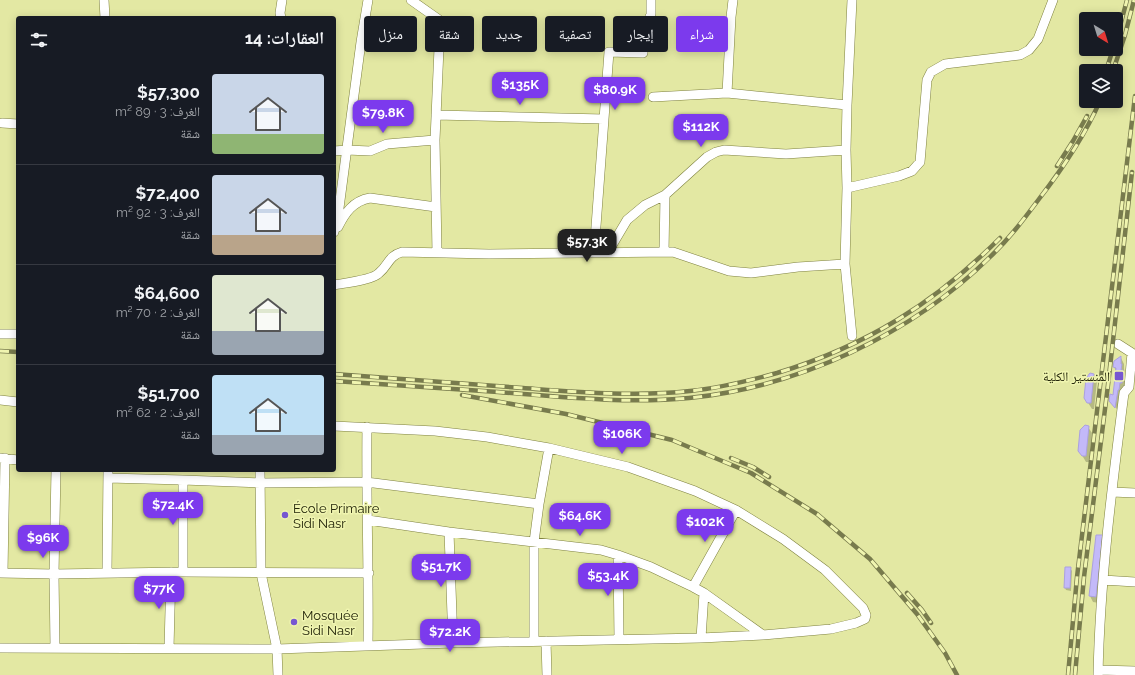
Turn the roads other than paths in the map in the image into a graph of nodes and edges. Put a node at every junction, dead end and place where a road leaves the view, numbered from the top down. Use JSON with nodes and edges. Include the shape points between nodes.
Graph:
{"nodes":[{"id":1,"x":104,"y":0,"type":"edge"},
{"id":2,"x":282,"y":0,"type":"edge"},
{"id":3,"x":368,"y":0,"type":"edge"},
{"id":4,"x":411,"y":0,"type":"edge"},
{"id":5,"x":651,"y":0,"type":"edge"},
{"id":6,"x":733,"y":0,"type":"edge"},
{"id":7,"x":852,"y":0,"type":"edge"},
{"id":8,"x":1053,"y":0,"type":"edge"},
{"id":9,"x":105,"y":16,"type":"edge"},
{"id":10,"x":281,"y":16,"type":"edge"},
{"id":11,"x":727,"y":93,"type":"junction"},
{"id":12,"x":653,"y":97,"type":"dead end"},
{"id":13,"x":847,"y":105,"type":"junction"},
{"id":14,"x":436,"y":114,"type":"junction"},
{"id":15,"x":604,"y":119,"type":"junction"},
{"id":16,"x":2,"y":124,"type":"dead end"},
{"id":17,"x":16,"y":124,"type":"edge"},
{"id":18,"x":435,"y":140,"type":"junction"},
{"id":19,"x":347,"y":150,"type":"junction"},
{"id":20,"x":846,"y":150,"type":"junction"},
{"id":21,"x":336,"y":151,"type":"edge"},
{"id":22,"x":847,"y":188,"type":"junction"},
{"id":23,"x":665,"y":195,"type":"junction"},
{"id":24,"x":436,"y":207,"type":"junction"},
{"id":25,"x":336,"y":223,"type":"edge"},
{"id":26,"x":336,"y":230,"type":"edge"},
{"id":27,"x":608,"y":252,"type":"junction"},
{"id":28,"x":664,"y":252,"type":"junction"},
{"id":29,"x":437,"y":253,"type":"junction"},
{"id":30,"x":594,"y":253,"type":"junction"},
{"id":31,"x":845,"y":264,"type":"junction"},
{"id":32,"x":336,"y":285,"type":"edge"},
{"id":33,"x":0,"y":334,"type":"edge"},
{"id":34,"x":16,"y":334,"type":"edge"},
{"id":35,"x":852,"y":336,"type":"dead end"},
{"id":36,"x":1118,"y":344,"type":"dead end"},
{"id":37,"x":1132,"y":387,"type":"edge"},
{"id":38,"x":0,"y":400,"type":"edge"},
{"id":39,"x":16,"y":402,"type":"edge"},
{"id":40,"x":336,"y":426,"type":"edge"},
{"id":41,"x":367,"y":427,"type":"junction"},
{"id":42,"x":549,"y":448,"type":"junction"},
{"id":43,"x":3,"y":458,"type":"edge"},
{"id":44,"x":16,"y":460,"type":"edge"},
{"id":45,"x":56,"y":472,"type":"edge"},
{"id":46,"x":260,"y":472,"type":"edge"},
{"id":47,"x":108,"y":474,"type":"edge"},
{"id":48,"x":183,"y":480,"type":"junction"},
{"id":49,"x":366,"y":482,"type":"junction"},
{"id":50,"x":260,"y":483,"type":"junction"},
{"id":51,"x":1112,"y":492,"type":"junction"},
{"id":52,"x":1135,"y":493,"type":"edge"},
{"id":53,"x":539,"y":504,"type":"junction"},
{"id":54,"x":736,"y":510,"type":"junction"},
{"id":55,"x":368,"y":520,"type":"junction"},
{"id":56,"x":449,"y":532,"type":"junction"},
{"id":57,"x":534,"y":542,"type":"junction"},
{"id":58,"x":618,"y":555,"type":"junction"},
{"id":59,"x":171,"y":572,"type":"junction"},
{"id":60,"x":183,"y":572,"type":"junction"},
{"id":61,"x":2,"y":573,"type":"edge"},
{"id":62,"x":107,"y":573,"type":"junction"},
{"id":63,"x":261,"y":573,"type":"junction"},
{"id":64,"x":369,"y":573,"type":"junction"},
{"id":65,"x":54,"y":574,"type":"junction"},
{"id":66,"x":1103,"y":580,"type":"junction"},
{"id":67,"x":1135,"y":582,"type":"edge"},
{"id":68,"x":692,"y":587,"type":"junction"},
{"id":69,"x":704,"y":593,"type":"junction"},
{"id":70,"x":763,"y":635,"type":"junction"},
{"id":71,"x":701,"y":638,"type":"junction"},
{"id":72,"x":619,"y":639,"type":"junction"},
{"id":73,"x":534,"y":641,"type":"junction"},
{"id":74,"x":546,"y":641,"type":"junction"},
{"id":75,"x":453,"y":643,"type":"junction"},
{"id":76,"x":368,"y":646,"type":"junction"},
{"id":77,"x":0,"y":648,"type":"edge"},
{"id":78,"x":55,"y":648,"type":"junction"},
{"id":79,"x":169,"y":648,"type":"junction"},
{"id":80,"x":277,"y":649,"type":"junction"},
{"id":81,"x":1135,"y":671,"type":"edge"},
{"id":82,"x":1098,"y":673,"type":"edge"},
{"id":83,"x":278,"y":675,"type":"edge"},
{"id":84,"x":547,"y":675,"type":"edge"}],
"edges":[{"from":1,"to":9,"type":"street"},
{"from":2,"to":10,"type":"street"},
{"from":3,"to":19,"type":"street"},
{"from":4,"to":14,"type":"street","via":[[439,22]]},
{"from":5,"to":15,"type":"street","via":[[651,14],[644,32],[643,53],[609,52]]},
{"from":6,"to":11,"type":"street"},
{"from":7,"to":13,"type":"street"},
{"from":8,"to":22,"type":"street","via":[[1038,39],[1029,50],[1020,55],[945,64],[931,72],[927,80],[920,162],[912,171]]},
{"from":11,"to":12,"type":"street"},
{"from":11,"to":13,"type":"street"},
{"from":13,"to":20,"type":"street"},
{"from":14,"to":15,"type":"street"},
{"from":14,"to":18,"type":"street"},
{"from":15,"to":30,"type":"street"},
{"from":16,"to":17,"type":"street"},
{"from":18,"to":19,"type":"street","via":[[387,144],[370,150]]},
{"from":18,"to":24,"type":"street"},
{"from":19,"to":21,"type":"street"},
{"from":19,"to":25,"type":"street"},
{"from":20,"to":22,"type":"street"},
{"from":20,"to":23,"type":"street","via":[[786,154],[724,150],[707,157]]},
{"from":22,"to":31,"type":"street"},
{"from":23,"to":27,"type":"street","via":[[645,205],[627,220]]},
{"from":23,"to":28,"type":"street"},
{"from":24,"to":26,"type":"street","via":[[364,199],[351,208]]},
{"from":24,"to":29,"type":"street"},
{"from":27,"to":28,"type":"street"},
{"from":27,"to":30,"type":"street"},
{"from":28,"to":31,"type":"street","via":[[673,252],[729,271],[751,273]]},
{"from":29,"to":30,"type":"street"},
{"from":29,"to":32,"type":"street","via":[[402,252],[390,258],[380,273],[373,277]]},
{"from":31,"to":35,"type":"street"},
{"from":33,"to":34,"type":"street"},
{"from":36,"to":37,"type":"street","via":[[1132,353]]},
{"from":37,"to":51,"type":"street","via":[[1124,393]]},
{"from":38,"to":39,"type":"street"},
{"from":40,"to":41,"type":"street"},
{"from":41,"to":42,"type":"street","via":[[472,435]]},
{"from":41,"to":49,"type":"street"},
{"from":42,"to":53,"type":"street"},
{"from":42,"to":54,"type":"street","via":[[628,467],[695,491]]},
{"from":43,"to":44,"type":"street"},
{"from":43,"to":61,"type":"street"},
{"from":45,"to":65,"type":"street"},
{"from":46,"to":50,"type":"street"},
{"from":47,"to":48,"type":"street"},
{"from":47,"to":62,"type":"street"},
{"from":48,"to":50,"type":"street"},
{"from":48,"to":60,"type":"street"},
{"from":49,"to":50,"type":"street"},
{"from":49,"to":53,"type":"street"},
{"from":49,"to":55,"type":"street"},
{"from":50,"to":63,"type":"street"},
{"from":51,"to":52,"type":"street"},
{"from":51,"to":66,"type":"street"},
{"from":53,"to":57,"type":"street"},
{"from":54,"to":68,"type":"street"},
{"from":54,"to":70,"type":"street","via":[[825,570],[863,608],[866,615],[861,621],[831,629]]},
{"from":55,"to":56,"type":"street"},
{"from":55,"to":64,"type":"street"},
{"from":56,"to":57,"type":"street"},
{"from":56,"to":75,"type":"street"},
{"from":57,"to":58,"type":"street","via":[[601,550]]},
{"from":57,"to":73,"type":"street"},
{"from":58,"to":68,"type":"street","via":[[651,567]]},
{"from":58,"to":72,"type":"street"},
{"from":59,"to":60,"type":"street"},
{"from":59,"to":62,"type":"street"},
{"from":59,"to":79,"type":"street"},
{"from":60,"to":63,"type":"street"},
{"from":61,"to":65,"type":"street"},
{"from":62,"to":65,"type":"street"},
{"from":63,"to":64,"type":"street"},
{"from":63,"to":80,"type":"street"},
{"from":64,"to":76,"type":"street"},
{"from":65,"to":78,"type":"street"},
{"from":66,"to":67,"type":"street"},
{"from":66,"to":82,"type":"street"},
{"from":68,"to":69,"type":"street"},
{"from":69,"to":70,"type":"street"},
{"from":69,"to":71,"type":"street"},
{"from":70,"to":71,"type":"street"},
{"from":71,"to":72,"type":"street"},
{"from":72,"to":74,"type":"street"},
{"from":73,"to":74,"type":"street"},
{"from":73,"to":75,"type":"street"},
{"from":74,"to":84,"type":"street"},
{"from":75,"to":76,"type":"street"},
{"from":76,"to":80,"type":"street"},
{"from":77,"to":78,"type":"street"},
{"from":78,"to":79,"type":"street"},
{"from":79,"to":80,"type":"street"},
{"from":80,"to":83,"type":"street"},
{"from":81,"to":82,"type":"street"}]}
